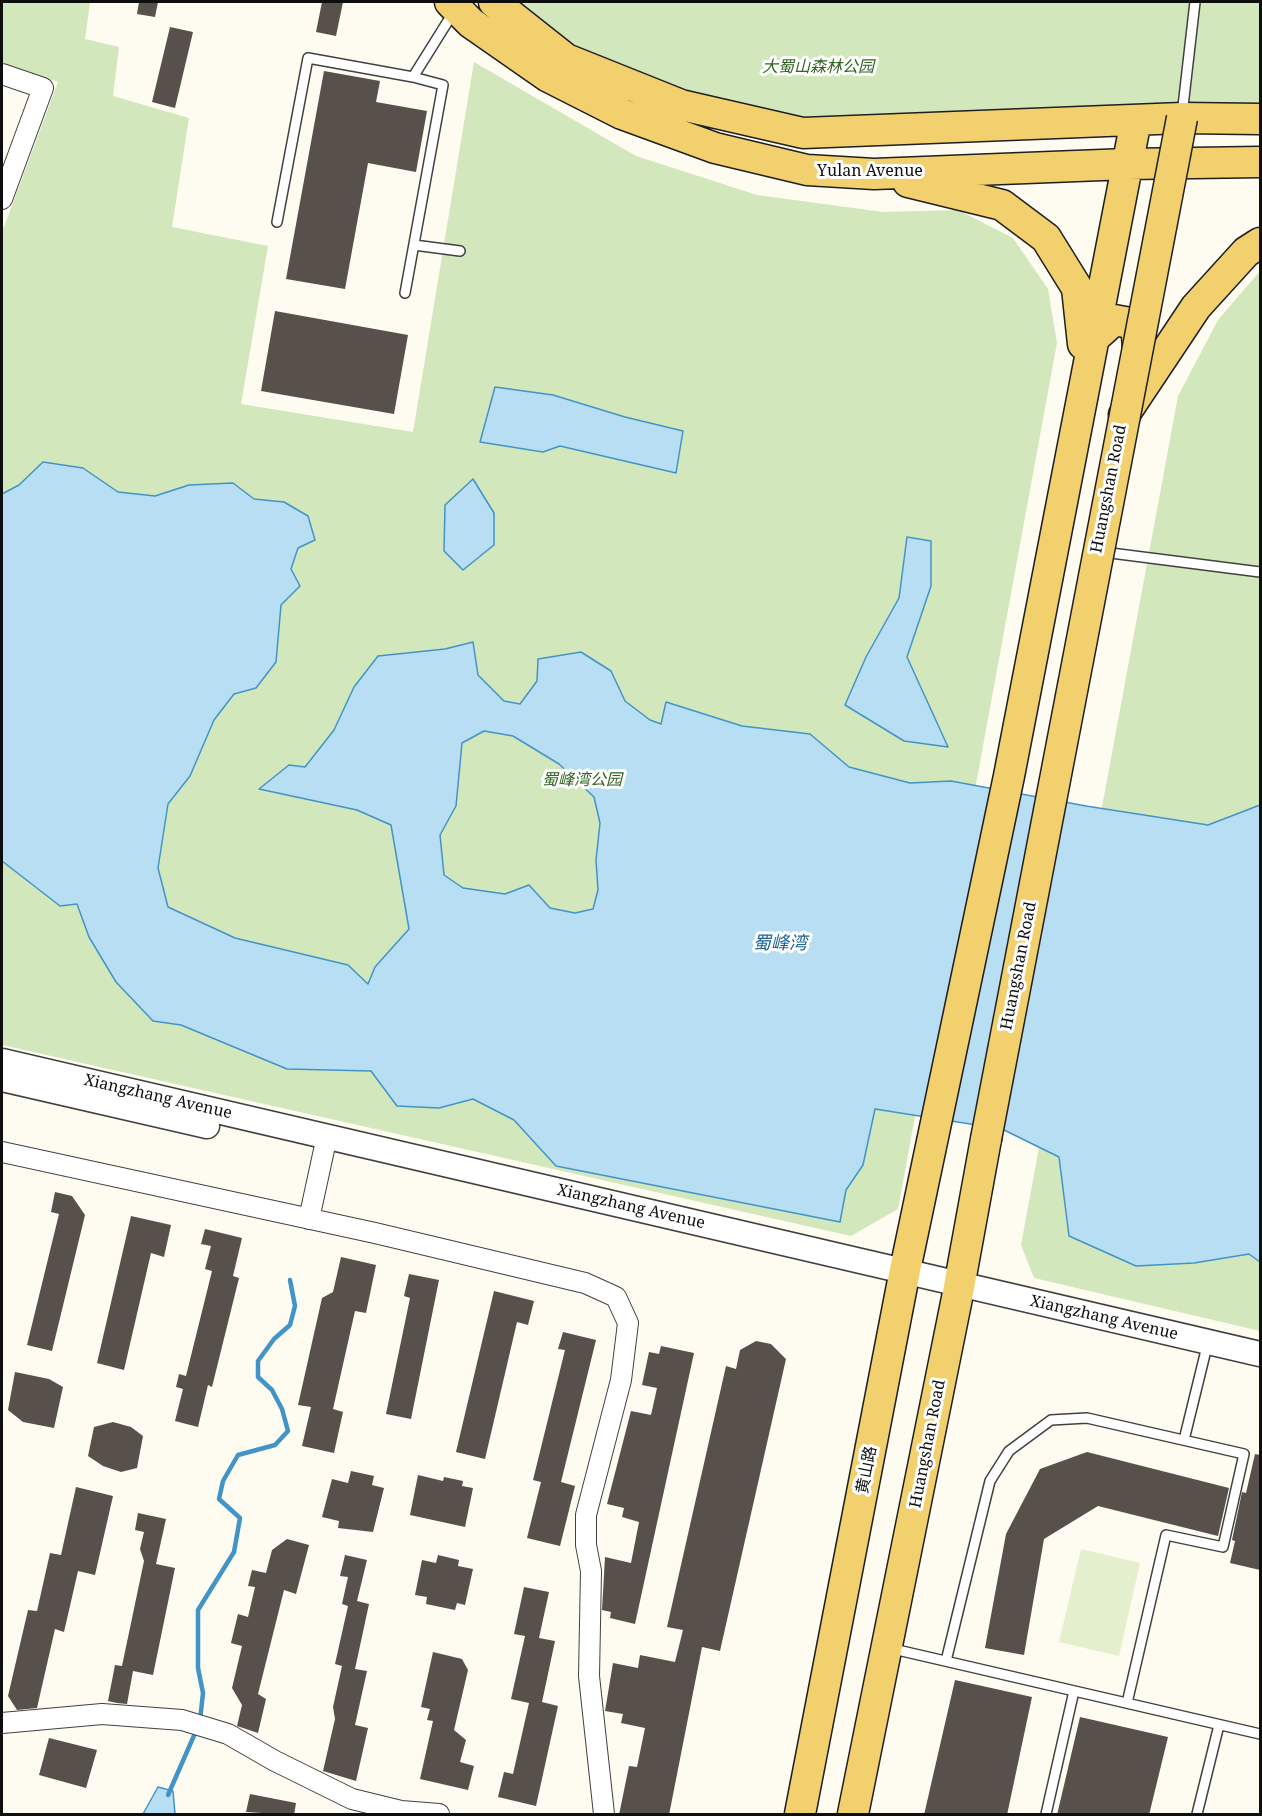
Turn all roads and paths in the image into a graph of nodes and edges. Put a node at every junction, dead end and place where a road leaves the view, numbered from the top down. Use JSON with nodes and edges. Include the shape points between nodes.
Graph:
{"nodes":[{"id":1,"x":494,"y":2,"type":"edge"},
{"id":2,"x":1195,"y":2,"type":"edge"},
{"id":3,"x":453,"y":5,"type":"edge"},
{"id":4,"x":2,"y":74,"type":"edge"},
{"id":5,"x":413,"y":77,"type":"junction"},
{"id":6,"x":1182,"y":118,"type":"junction"},
{"id":7,"x":1260,"y":119,"type":"edge"},
{"id":8,"x":1136,"y":120,"type":"junction"},
{"id":9,"x":1260,"y":162,"type":"edge"},
{"id":10,"x":1127,"y":164,"type":"junction"},
{"id":11,"x":1174,"y":165,"type":"junction"},
{"id":12,"x":874,"y":174,"type":"junction"},
{"id":13,"x":2,"y":199,"type":"edge"},
{"id":14,"x":277,"y":222,"type":"dead end"},
{"id":15,"x":1260,"y":243,"type":"edge"},
{"id":16,"x":414,"y":245,"type":"junction"},
{"id":17,"x":460,"y":251,"type":"dead end"},
{"id":18,"x":405,"y":294,"type":"dead end"},
{"id":19,"x":1093,"y":339,"type":"junction"},
{"id":20,"x":1138,"y":348,"type":"junction"},
{"id":21,"x":1086,"y":377,"type":"junction"},
{"id":22,"x":1123,"y":418,"type":"junction"},
{"id":23,"x":1097,"y":551,"type":"junction"},
{"id":24,"x":1260,"y":572,"type":"edge"},
{"id":25,"x":2,"y":1061,"type":"edge"},
{"id":26,"x":2,"y":1079,"type":"edge"},
{"id":27,"x":326,"y":1144,"type":"junction"},
{"id":28,"x":2,"y":1152,"type":"edge"},
{"id":29,"x":309,"y":1219,"type":"junction"},
{"id":30,"x":904,"y":1277,"type":"junction"},
{"id":31,"x":958,"y":1291,"type":"junction"},
{"id":32,"x":1207,"y":1348,"type":"junction"},
{"id":33,"x":1260,"y":1354,"type":"edge"},
{"id":34,"x":1260,"y":1366,"type":"edge"},
{"id":35,"x":1184,"y":1440,"type":"junction"},
{"id":36,"x":887,"y":1648,"type":"junction"},
{"id":37,"x":946,"y":1661,"type":"junction"},
{"id":38,"x":1074,"y":1691,"type":"junction"},
{"id":39,"x":1127,"y":1703,"type":"junction"},
{"id":40,"x":2,"y":1723,"type":"edge"},
{"id":41,"x":1219,"y":1725,"type":"junction"},
{"id":42,"x":1260,"y":1734,"type":"edge"},
{"id":43,"x":439,"y":1815,"type":"edge"},
{"id":44,"x":604,"y":1815,"type":"edge"},
{"id":45,"x":800,"y":1815,"type":"edge"},
{"id":46,"x":853,"y":1815,"type":"edge"},
{"id":47,"x":1046,"y":1815,"type":"edge"},
{"id":48,"x":1197,"y":1815,"type":"edge"}],
"edges":[{"from":1,"to":8,"type":"main road","via":[[566,59],[681,105],[803,133]]},
{"from":2,"to":6,"type":"lane"},
{"from":3,"to":5,"type":"lane"},
{"from":3,"to":12,"type":"main road","name":"Yulan Avenue","via":[[471,23],[547,76],[622,114],[715,148],[807,170]]},
{"from":4,"to":13,"type":"street","via":[[43,88]]},
{"from":5,"to":14,"type":"lane","via":[[308,58]]},
{"from":5,"to":16,"type":"lane","via":[[443,85]]},
{"from":6,"to":7,"type":"main road"},
{"from":6,"to":8,"type":"main road"},
{"from":6,"to":11,"type":"main road","name":"Huangshan Road","bridge":true},
{"from":8,"to":10,"type":"main road","name":"黄山路"},
{"from":9,"to":11,"type":"main road","name":"Yulan Avenue"},
{"from":10,"to":11,"type":"main road","name":"Yulan Avenue"},
{"from":10,"to":12,"type":"main road","name":"Yulan Avenue"},
{"from":10,"to":19,"type":"main road","name":"黄山路"},
{"from":11,"to":20,"type":"main road","name":"Huangshan Road","bridge":true},
{"from":12,"to":21,"type":"main road","via":[[1002,205],[1046,238],[1077,288]]},
{"from":15,"to":22,"type":"main road","via":[[1246,252],[1196,307]]},
{"from":16,"to":17,"type":"lane"},
{"from":16,"to":18,"type":"lane"},
{"from":19,"to":20,"type":"main road","via":[[1114,320],[1136,324]]},
{"from":19,"to":21,"type":"main road","name":"黄山路"},
{"from":20,"to":22,"type":"main road","name":"Huangshan Road","bridge":true},
{"from":21,"to":30,"type":"main road","name":"黄山路","via":[[1009,776]]},
{"from":22,"to":23,"type":"main road","name":"Huangshan Road","bridge":true},
{"from":23,"to":24,"type":"lane"},
{"from":23,"to":31,"type":"main road","name":"Huangshan Road","bridge":true},
{"from":25,"to":27,"type":"street","name":"Xiangzhang Avenue"},
{"from":26,"to":27,"type":"street","name":"Xiangzhang Avenue"},
{"from":27,"to":29,"type":"street"},
{"from":27,"to":30,"type":"street","name":"Xiangzhang Avenue"},
{"from":28,"to":29,"type":"street"},
{"from":29,"to":44,"type":"street","via":[[585,1283],[616,1297],[628,1323],[621,1380],[586,1515],[591,1571],[589,1676]]},
{"from":30,"to":31,"type":"street","name":"Xiangzhang Avenue"},
{"from":30,"to":45,"type":"main road","name":"黄山路"},
{"from":31,"to":32,"type":"street","name":"Xiangzhang Avenue"},
{"from":31,"to":36,"type":"main road","name":"Huangshan Road"},
{"from":32,"to":33,"type":"street","name":"Xiangzhang Avenue"},
{"from":32,"to":34,"type":"street","name":"Xiangzhang Avenue"},
{"from":32,"to":35,"type":"lane"},
{"from":35,"to":37,"type":"lane","via":[[1087,1418],[1051,1420],[1009,1451],[990,1481]]},
{"from":35,"to":39,"type":"lane","via":[[1244,1454],[1223,1547],[1166,1535]]},
{"from":36,"to":37,"type":"lane"},
{"from":36,"to":46,"type":"main road","name":"Huangshan Road"},
{"from":37,"to":38,"type":"lane"},
{"from":38,"to":39,"type":"lane"},
{"from":38,"to":47,"type":"lane"},
{"from":39,"to":41,"type":"lane"},
{"from":40,"to":43,"type":"street","via":[[102,1714],[182,1719],[228,1734],[352,1799]]},
{"from":41,"to":42,"type":"lane"},
{"from":41,"to":48,"type":"lane"}]}
